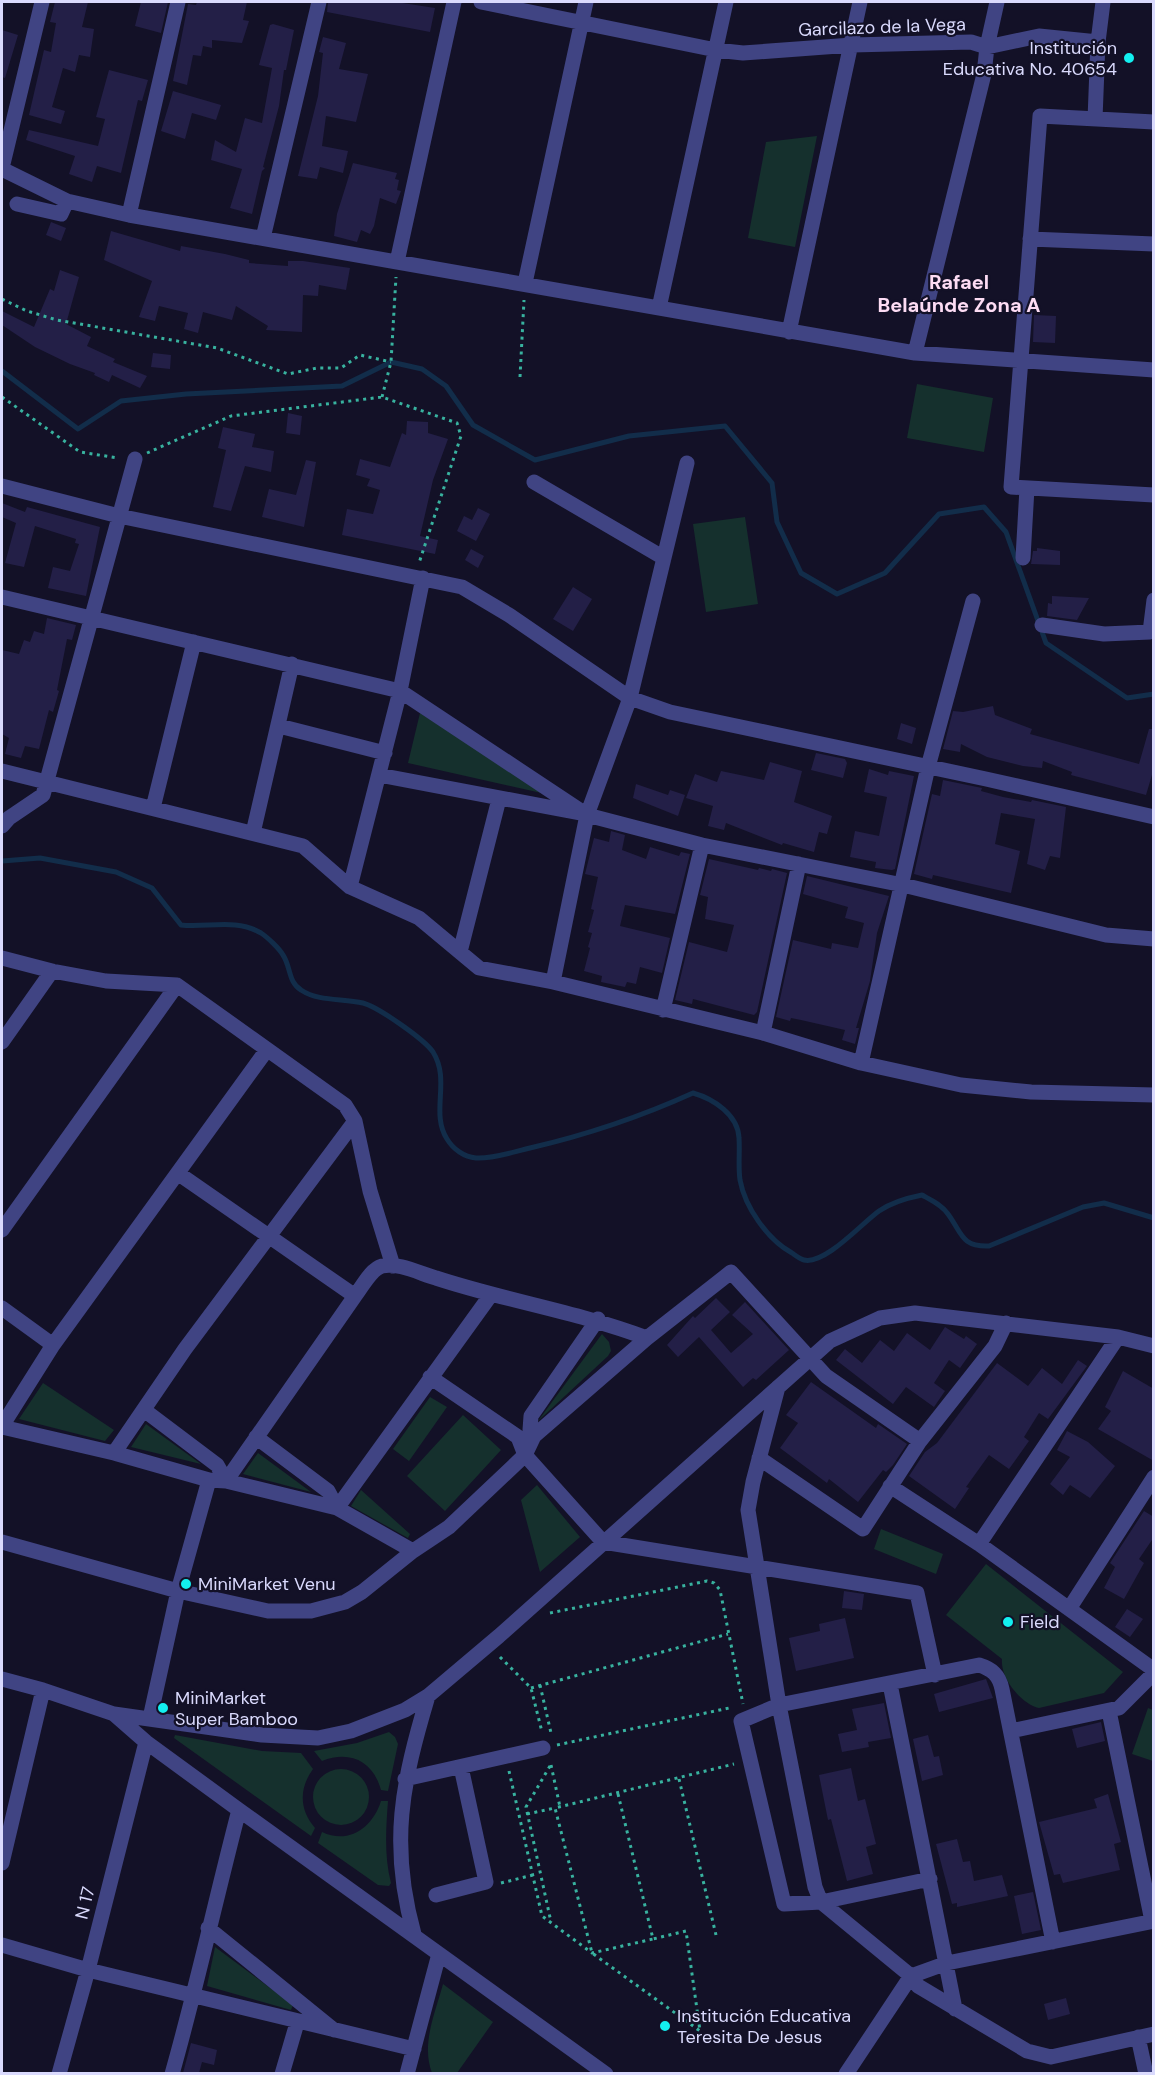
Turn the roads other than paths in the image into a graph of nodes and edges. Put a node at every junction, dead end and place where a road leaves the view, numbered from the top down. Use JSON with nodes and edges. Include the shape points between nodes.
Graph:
{"nodes":[{"id":1,"x":42,"y":2,"type":"edge"},
{"id":2,"x":178,"y":2,"type":"edge"},
{"id":3,"x":320,"y":2,"type":"edge"},
{"id":4,"x":454,"y":2,"type":"edge"},
{"id":5,"x":481,"y":2,"type":"edge"},
{"id":6,"x":586,"y":2,"type":"edge"},
{"id":7,"x":726,"y":2,"type":"edge"},
{"id":8,"x":860,"y":2,"type":"edge"},
{"id":9,"x":997,"y":2,"type":"edge"},
{"id":10,"x":1103,"y":2,"type":"edge"},
{"id":11,"x":582,"y":22,"type":"junction"},
{"id":12,"x":1098,"y":42,"type":"junction"},
{"id":13,"x":852,"y":45,"type":"junction"},
{"id":14,"x":987,"y":47,"type":"junction"},
{"id":15,"x":716,"y":50,"type":"junction"},
{"id":16,"x":1095,"y":119,"type":"junction"},
{"id":17,"x":1154,"y":122,"type":"edge"},
{"id":18,"x":2,"y":169,"type":"edge"},
{"id":19,"x":67,"y":201,"type":"junction"},
{"id":20,"x":17,"y":204,"type":"dead end"},
{"id":21,"x":129,"y":214,"type":"junction"},
{"id":22,"x":263,"y":238,"type":"junction"},
{"id":23,"x":1030,"y":239,"type":"junction"},
{"id":24,"x":1154,"y":244,"type":"edge"},
{"id":25,"x":397,"y":262,"type":"junction"},
{"id":26,"x":525,"y":283,"type":"junction"},
{"id":27,"x":658,"y":308,"type":"junction"},
{"id":28,"x":789,"y":332,"type":"junction"},
{"id":29,"x":915,"y":353,"type":"junction"},
{"id":30,"x":1021,"y":362,"type":"junction"},
{"id":31,"x":1154,"y":370,"type":"edge"},
{"id":32,"x":135,"y":459,"type":"road end"},
{"id":33,"x":687,"y":463,"type":"dead end"},
{"id":34,"x":534,"y":482,"type":"dead end"},
{"id":35,"x":2,"y":486,"type":"edge"},
{"id":36,"x":1027,"y":488,"type":"junction"},
{"id":37,"x":1154,"y":495,"type":"edge"},
{"id":38,"x":119,"y":516,"type":"junction"},
{"id":39,"x":664,"y":558,"type":"junction"},
{"id":40,"x":1023,"y":558,"type":"dead end"},
{"id":41,"x":419,"y":577,"type":"junction"},
{"id":42,"x":2,"y":597,"type":"edge"},
{"id":43,"x":1154,"y":600,"type":"edge"},
{"id":44,"x":973,"y":601,"type":"dead end"},
{"id":45,"x":90,"y":619,"type":"junction"},
{"id":46,"x":1042,"y":625,"type":"dead end"},
{"id":47,"x":194,"y":642,"type":"junction"},
{"id":48,"x":292,"y":664,"type":"junction"},
{"id":49,"x":400,"y":691,"type":"junction"},
{"id":50,"x":630,"y":698,"type":"junction"},
{"id":51,"x":279,"y":726,"type":"junction"},
{"id":52,"x":385,"y":753,"type":"junction"},
{"id":53,"x":928,"y":767,"type":"junction"},
{"id":54,"x":2,"y":771,"type":"edge"},
{"id":55,"x":379,"y":775,"type":"junction"},
{"id":56,"x":46,"y":783,"type":"junction"},
{"id":57,"x":499,"y":799,"type":"junction"},
{"id":58,"x":153,"y":808,"type":"junction"},
{"id":59,"x":587,"y":815,"type":"junction"},
{"id":60,"x":1154,"y":817,"type":"edge"},
{"id":61,"x":2,"y":826,"type":"edge"},
{"id":62,"x":253,"y":833,"type":"junction"},
{"id":63,"x":702,"y":845,"type":"junction"},
{"id":64,"x":799,"y":864,"type":"junction"},
{"id":65,"x":903,"y":885,"type":"junction"},
{"id":66,"x":350,"y":887,"type":"junction"},
{"id":67,"x":1154,"y":939,"type":"edge"},
{"id":68,"x":460,"y":952,"type":"junction"},
{"id":69,"x":2,"y":958,"type":"edge"},
{"id":70,"x":52,"y":971,"type":"junction"},
{"id":71,"x":553,"y":982,"type":"junction"},
{"id":72,"x":177,"y":985,"type":"junction"},
{"id":73,"x":663,"y":1010,"type":"junction"},
{"id":74,"x":764,"y":1033,"type":"junction"},
{"id":75,"x":2,"y":1042,"type":"edge"},
{"id":76,"x":266,"y":1051,"type":"junction"},
{"id":77,"x":861,"y":1063,"type":"junction"},
{"id":78,"x":1154,"y":1095,"type":"edge"},
{"id":79,"x":355,"y":1121,"type":"junction"},
{"id":80,"x":179,"y":1174,"type":"junction"},
{"id":81,"x":2,"y":1230,"type":"edge"},
{"id":82,"x":270,"y":1238,"type":"junction"},
{"id":83,"x":393,"y":1266,"type":"junction"},
{"id":84,"x":355,"y":1296,"type":"junction"},
{"id":85,"x":490,"y":1296,"type":"junction"},
{"id":86,"x":2,"y":1308,"type":"edge"},
{"id":87,"x":598,"y":1319,"type":"junction"},
{"id":88,"x":1006,"y":1323,"type":"junction"},
{"id":89,"x":1118,"y":1337,"type":"junction"},
{"id":90,"x":647,"y":1338,"type":"junction"},
{"id":91,"x":53,"y":1345,"type":"junction"},
{"id":92,"x":1154,"y":1346,"type":"edge"},
{"id":93,"x":810,"y":1359,"type":"junction"},
{"id":94,"x":430,"y":1377,"type":"junction"},
{"id":95,"x":778,"y":1387,"type":"junction"},
{"id":96,"x":144,"y":1410,"type":"junction"},
{"id":97,"x":2,"y":1426,"type":"edge"},
{"id":98,"x":534,"y":1436,"type":"junction"},
{"id":99,"x":256,"y":1437,"type":"junction"},
{"id":100,"x":920,"y":1441,"type":"junction"},
{"id":101,"x":114,"y":1453,"type":"junction"},
{"id":102,"x":525,"y":1455,"type":"junction"},
{"id":103,"x":759,"y":1458,"type":"junction"},
{"id":104,"x":1154,"y":1477,"type":"edge"},
{"id":105,"x":209,"y":1480,"type":"junction"},
{"id":106,"x":226,"y":1481,"type":"junction"},
{"id":107,"x":890,"y":1485,"type":"junction"},
{"id":108,"x":337,"y":1508,"type":"junction"},
{"id":109,"x":2,"y":1542,"type":"edge"},
{"id":110,"x":603,"y":1542,"type":"junction"},
{"id":111,"x":979,"y":1544,"type":"junction"},
{"id":112,"x":413,"y":1551,"type":"junction"},
{"id":113,"x":757,"y":1567,"type":"junction"},
{"id":114,"x":178,"y":1591,"type":"junction"},
{"id":115,"x":1069,"y":1610,"type":"junction"},
{"id":116,"x":1154,"y":1672,"type":"edge"},
{"id":117,"x":935,"y":1675,"type":"junction"},
{"id":118,"x":2,"y":1680,"type":"edge"},
{"id":119,"x":890,"y":1684,"type":"junction"},
{"id":120,"x":43,"y":1690,"type":"junction"},
{"id":121,"x":428,"y":1696,"type":"junction"},
{"id":122,"x":778,"y":1705,"type":"junction"},
{"id":123,"x":1109,"y":1711,"type":"junction"},
{"id":124,"x":114,"y":1714,"type":"junction"},
{"id":125,"x":150,"y":1718,"type":"junction"},
{"id":126,"x":1011,"y":1731,"type":"junction"},
{"id":127,"x":546,"y":1740,"type":"road end"},
{"id":128,"x":146,"y":1742,"type":"junction"},
{"id":129,"x":461,"y":1767,"type":"junction"},
{"id":130,"x":405,"y":1779,"type":"junction"},
{"id":131,"x":239,"y":1810,"type":"junction"},
{"id":132,"x":2,"y":1863,"type":"edge"},
{"id":133,"x":930,"y":1879,"type":"junction"},
{"id":134,"x":436,"y":1895,"type":"dead end"},
{"id":135,"x":821,"y":1902,"type":"junction"},
{"id":136,"x":1153,"y":1921,"type":"edge"},
{"id":137,"x":208,"y":1928,"type":"junction"},
{"id":138,"x":414,"y":1934,"type":"junction"},
{"id":139,"x":1053,"y":1942,"type":"junction"},
{"id":140,"x":2,"y":1945,"type":"edge"},
{"id":141,"x":439,"y":1954,"type":"junction"},
{"id":142,"x":947,"y":1963,"type":"junction"},
{"id":143,"x":88,"y":1970,"type":"junction"},
{"id":144,"x":911,"y":1976,"type":"junction"},
{"id":145,"x":195,"y":1996,"type":"junction"},
{"id":146,"x":955,"y":2009,"type":"junction"},
{"id":147,"x":297,"y":2023,"type":"junction"},
{"id":148,"x":336,"y":2032,"type":"junction"},
{"id":149,"x":1154,"y":2034,"type":"edge"},
{"id":150,"x":1138,"y":2037,"type":"junction"},
{"id":151,"x":413,"y":2064,"type":"edge"},
{"id":152,"x":59,"y":2073,"type":"edge"},
{"id":153,"x":172,"y":2073,"type":"edge"},
{"id":154,"x":282,"y":2073,"type":"edge"},
{"id":155,"x":606,"y":2073,"type":"edge"},
{"id":156,"x":846,"y":2073,"type":"edge"},
{"id":157,"x":1146,"y":2073,"type":"edge"}],
"edges":[{"from":1,"to":18,"type":"street"},
{"from":2,"to":21,"type":"street"},
{"from":3,"to":22,"type":"street"},
{"from":4,"to":25,"type":"street"},
{"from":5,"to":11,"type":"street","name":"Garcilazo de la Vega"},
{"from":6,"to":11,"type":"street"},
{"from":7,"to":15,"type":"street"},
{"from":8,"to":13,"type":"street"},
{"from":9,"to":14,"type":"street"},
{"from":10,"to":12,"type":"street"},
{"from":11,"to":15,"type":"street","name":"Garcilazo de la Vega"},
{"from":11,"to":26,"type":"street"},
{"from":12,"to":14,"type":"street","via":[[1039,36]]},
{"from":12,"to":16,"type":"street"},
{"from":13,"to":14,"type":"street","name":"Garcilazo de la Vega","via":[[971,42]]},
{"from":13,"to":15,"type":"street","name":"Garcilazo de la Vega","via":[[743,53]]},
{"from":13,"to":28,"type":"street"},
{"from":14,"to":29,"type":"street","name":"Garcilazo de la Vega","via":[[984,74]]},
{"from":15,"to":27,"type":"street"},
{"from":16,"to":17,"type":"street"},
{"from":16,"to":23,"type":"street","via":[[1040,116]]},
{"from":18,"to":19,"type":"street"},
{"from":19,"to":20,"type":"street","via":[[61,214]]},
{"from":19,"to":21,"type":"street"},
{"from":21,"to":22,"type":"street"},
{"from":22,"to":25,"type":"street"},
{"from":23,"to":24,"type":"street"},
{"from":23,"to":30,"type":"street"},
{"from":25,"to":26,"type":"street"},
{"from":26,"to":27,"type":"street"},
{"from":27,"to":28,"type":"street"},
{"from":28,"to":29,"type":"street"},
{"from":29,"to":30,"type":"street"},
{"from":30,"to":31,"type":"street"},
{"from":30,"to":36,"type":"street","via":[[1011,487]]},
{"from":32,"to":38,"type":"street"},
{"from":33,"to":39,"type":"street"},
{"from":34,"to":39,"type":"street"},
{"from":35,"to":38,"type":"street"},
{"from":36,"to":37,"type":"street"},
{"from":36,"to":40,"type":"street"},
{"from":38,"to":41,"type":"street"},
{"from":38,"to":45,"type":"street"},
{"from":39,"to":50,"type":"street"},
{"from":41,"to":49,"type":"street"},
{"from":41,"to":50,"type":"street","via":[[462,588],[509,615]]},
{"from":42,"to":45,"type":"street"},
{"from":43,"to":46,"type":"street","via":[[1150,632],[1104,634]]},
{"from":44,"to":53,"type":"street"},
{"from":45,"to":47,"type":"street"},
{"from":45,"to":56,"type":"street"},
{"from":47,"to":48,"type":"street"},
{"from":47,"to":58,"type":"street"},
{"from":48,"to":49,"type":"street"},
{"from":48,"to":51,"type":"street"},
{"from":49,"to":52,"type":"street"},
{"from":49,"to":59,"type":"street"},
{"from":50,"to":53,"type":"street","via":[[682,715]]},
{"from":50,"to":59,"type":"street"},
{"from":51,"to":52,"type":"street"},
{"from":51,"to":62,"type":"street"},
{"from":52,"to":55,"type":"street"},
{"from":53,"to":60,"type":"street"},
{"from":53,"to":65,"type":"street"},
{"from":54,"to":56,"type":"street"},
{"from":55,"to":57,"type":"street"},
{"from":55,"to":66,"type":"street"},
{"from":56,"to":58,"type":"street"},
{"from":56,"to":61,"type":"street","via":[[43,795]]},
{"from":57,"to":59,"type":"street"},
{"from":57,"to":68,"type":"street"},
{"from":58,"to":62,"type":"street"},
{"from":59,"to":63,"type":"street"},
{"from":59,"to":71,"type":"street"},
{"from":62,"to":66,"type":"street","via":[[303,846]]},
{"from":63,"to":64,"type":"street"},
{"from":63,"to":73,"type":"street"},
{"from":64,"to":65,"type":"street"},
{"from":64,"to":74,"type":"street"},
{"from":65,"to":67,"type":"street","via":[[1106,935]]},
{"from":65,"to":77,"type":"street"},
{"from":66,"to":68,"type":"street","via":[[419,918]]},
{"from":68,"to":71,"type":"street","via":[[479,968]]},
{"from":69,"to":70,"type":"street"},
{"from":70,"to":72,"type":"street","via":[[106,981]]},
{"from":70,"to":75,"type":"street"},
{"from":71,"to":73,"type":"street"},
{"from":72,"to":76,"type":"street"},
{"from":72,"to":81,"type":"street"},
{"from":73,"to":74,"type":"street"},
{"from":74,"to":77,"type":"street"},
{"from":76,"to":79,"type":"street","via":[[345,1105]]},
{"from":76,"to":80,"type":"street"},
{"from":77,"to":78,"type":"street","via":[[961,1085],[1031,1092]]},
{"from":79,"to":82,"type":"street"},
{"from":79,"to":83,"type":"street","via":[[370,1191]]},
{"from":80,"to":82,"type":"street"},
{"from":80,"to":91,"type":"street"},
{"from":82,"to":84,"type":"street"},
{"from":82,"to":96,"type":"street"},
{"from":83,"to":84,"type":"street","via":[[375,1270]]},
{"from":83,"to":85,"type":"street"},
{"from":84,"to":99,"type":"street"},
{"from":85,"to":87,"type":"street"},
{"from":85,"to":94,"type":"street"},
{"from":86,"to":91,"type":"street"},
{"from":87,"to":90,"type":"street"},
{"from":87,"to":98,"type":"street","via":[[531,1416],[530,1431]]},
{"from":88,"to":89,"type":"street"},
{"from":88,"to":93,"type":"street","via":[[898,1314],[847,1332]]},
{"from":88,"to":100,"type":"street","via":[[995,1346]]},
{"from":89,"to":92,"type":"street"},
{"from":89,"to":111,"type":"street"},
{"from":90,"to":93,"type":"street","via":[[731,1272]]},
{"from":90,"to":98,"type":"street"},
{"from":91,"to":97,"type":"street"},
{"from":93,"to":95,"type":"street"},
{"from":93,"to":100,"type":"street","via":[[826,1376]]},
{"from":94,"to":102,"type":"street","via":[[518,1437]]},
{"from":94,"to":108,"type":"street"},
{"from":95,"to":103,"type":"street"},
{"from":95,"to":110,"type":"street"},
{"from":96,"to":101,"type":"street"},
{"from":96,"to":106,"type":"street","via":[[217,1465]]},
{"from":97,"to":101,"type":"street"},
{"from":98,"to":102,"type":"street"},
{"from":99,"to":106,"type":"street"},
{"from":99,"to":108,"type":"street","via":[[328,1491]]},
{"from":100,"to":107,"type":"street"},
{"from":101,"to":105,"type":"street"},
{"from":102,"to":110,"type":"street"},
{"from":102,"to":112,"type":"street","via":[[448,1527]]},
{"from":103,"to":107,"type":"street","via":[[862,1529]]},
{"from":103,"to":113,"type":"street","via":[[748,1510]]},
{"from":104,"to":115,"type":"street"},
{"from":105,"to":106,"type":"street"},
{"from":105,"to":114,"type":"street"},
{"from":106,"to":108,"type":"street"},
{"from":107,"to":111,"type":"street"},
{"from":108,"to":112,"type":"street"},
{"from":109,"to":114,"type":"street"},
{"from":110,"to":113,"type":"street"},
{"from":110,"to":121,"type":"street"},
{"from":111,"to":115,"type":"street"},
{"from":112,"to":114,"type":"street","via":[[362,1592],[345,1602],[311,1611],[268,1611]]},
{"from":113,"to":117,"type":"street","via":[[917,1593]]},
{"from":113,"to":122,"type":"street"},
{"from":114,"to":125,"type":"street"},
{"from":115,"to":116,"type":"street"},
{"from":116,"to":123,"type":"street","via":[[1133,1697]]},
{"from":117,"to":119,"type":"street"},
{"from":117,"to":126,"type":"street","via":[[979,1665],[988,1668],[1000,1679]]},
{"from":118,"to":120,"type":"street"},
{"from":119,"to":122,"type":"street"},
{"from":119,"to":133,"type":"street"},
{"from":120,"to":124,"type":"street"},
{"from":120,"to":132,"type":"street"},
{"from":121,"to":125,"type":"street","via":[[385,1719],[318,1738],[262,1735]]},
{"from":121,"to":130,"type":"street"},
{"from":122,"to":135,"type":"street"},
{"from":122,"to":135,"type":"street","via":[[741,1721],[784,1904]]},
{"from":123,"to":126,"type":"street"},
{"from":123,"to":136,"type":"street"},
{"from":124,"to":125,"type":"street"},
{"from":124,"to":128,"type":"street"},
{"from":126,"to":139,"type":"street"},
{"from":127,"to":129,"type":"street"},
{"from":128,"to":131,"type":"street"},
{"from":128,"to":143,"type":"street","name":"N 17"},
{"from":129,"to":130,"type":"street"},
{"from":129,"to":134,"type":"street","via":[[486,1882]]},
{"from":130,"to":138,"type":"street","via":[[399,1827],[401,1862],[403,1896]]},
{"from":131,"to":137,"type":"street"},
{"from":131,"to":138,"type":"street"},
{"from":133,"to":135,"type":"street"},
{"from":133,"to":142,"type":"street"},
{"from":135,"to":144,"type":"street"},
{"from":136,"to":139,"type":"street"},
{"from":137,"to":145,"type":"street"},
{"from":137,"to":148,"type":"street"},
{"from":138,"to":141,"type":"street"},
{"from":139,"to":142,"type":"street"},
{"from":140,"to":143,"type":"street"},
{"from":141,"to":151,"type":"street"},
{"from":141,"to":155,"type":"street"},
{"from":142,"to":144,"type":"street"},
{"from":142,"to":146,"type":"street"},
{"from":143,"to":145,"type":"street"},
{"from":143,"to":152,"type":"street","name":"N 17"},
{"from":144,"to":146,"type":"street","via":[[918,1986]]},
{"from":144,"to":156,"type":"street"},
{"from":145,"to":147,"type":"street"},
{"from":145,"to":153,"type":"street"},
{"from":146,"to":150,"type":"street","via":[[1027,2051],[1052,2057]]},
{"from":147,"to":148,"type":"street"},
{"from":147,"to":154,"type":"street"},
{"from":148,"to":151,"type":"street"},
{"from":149,"to":150,"type":"street"},
{"from":150,"to":157,"type":"street"}]}
